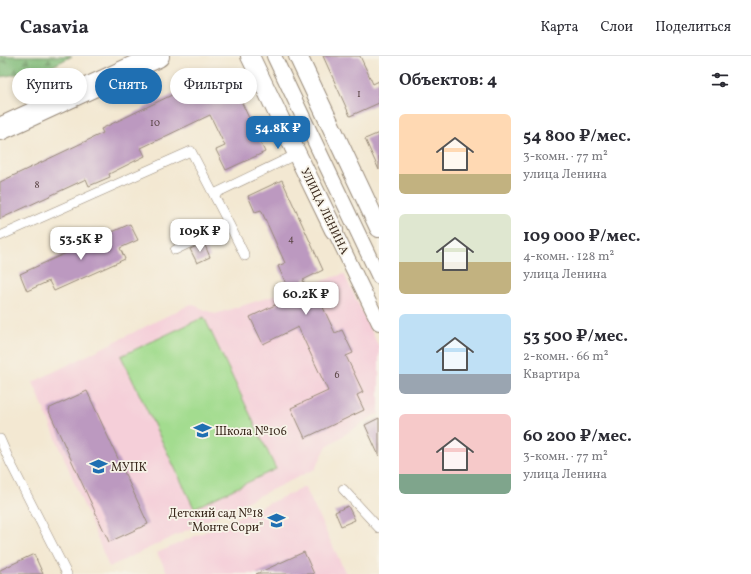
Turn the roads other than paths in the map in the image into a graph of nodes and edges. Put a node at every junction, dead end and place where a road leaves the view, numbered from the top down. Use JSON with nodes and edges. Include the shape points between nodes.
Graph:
{"nodes":[{"id":1,"x":158,"y":56,"type":"edge"},
{"id":2,"x":250,"y":56,"type":"edge"},
{"id":3,"x":274,"y":56,"type":"edge"},
{"id":4,"x":298,"y":56,"type":"edge"},
{"id":5,"x":0,"y":129,"type":"edge"},
{"id":6,"x":296,"y":154,"type":"junction"},
{"id":7,"x":214,"y":194,"type":"junction"},
{"id":8,"x":229,"y":224,"type":"junction"},
{"id":9,"x":379,"y":228,"type":"edge"},
{"id":10,"x":334,"y":230,"type":"joint"},
{"id":11,"x":0,"y":236,"type":"edge"},
{"id":12,"x":175,"y":250,"type":"dead end"},
{"id":13,"x":245,"y":256,"type":"dead end"},
{"id":14,"x":379,"y":277,"type":"edge"},
{"id":15,"x":379,"y":323,"type":"edge"},
{"id":16,"x":0,"y":439,"type":"edge"},
{"id":17,"x":343,"y":489,"type":"dead end"},
{"id":18,"x":379,"y":528,"type":"edge"},
{"id":19,"x":67,"y":574,"type":"edge"}],
"edges":[{"from":1,"to":5,"type":"street"},
{"from":2,"to":6,"type":"street","name":"УЛИЦА ЛЕНИНА"},
{"from":3,"to":14,"type":"street"},
{"from":4,"to":9,"type":"street"},
{"from":6,"to":7,"type":"lane"},
{"from":6,"to":10,"type":"street","name":"УЛИЦА ЛЕНИНА"},
{"from":7,"to":8,"type":"lane"},
{"from":7,"to":11,"type":"lane","via":[[191,151]]},
{"from":8,"to":12,"type":"lane"},
{"from":8,"to":13,"type":"lane"},
{"from":10,"to":15,"type":"street","name":"УЛИЦА ЛЕНИНА"},
{"from":16,"to":19,"type":"lane"},
{"from":17,"to":18,"type":"lane"}]}
